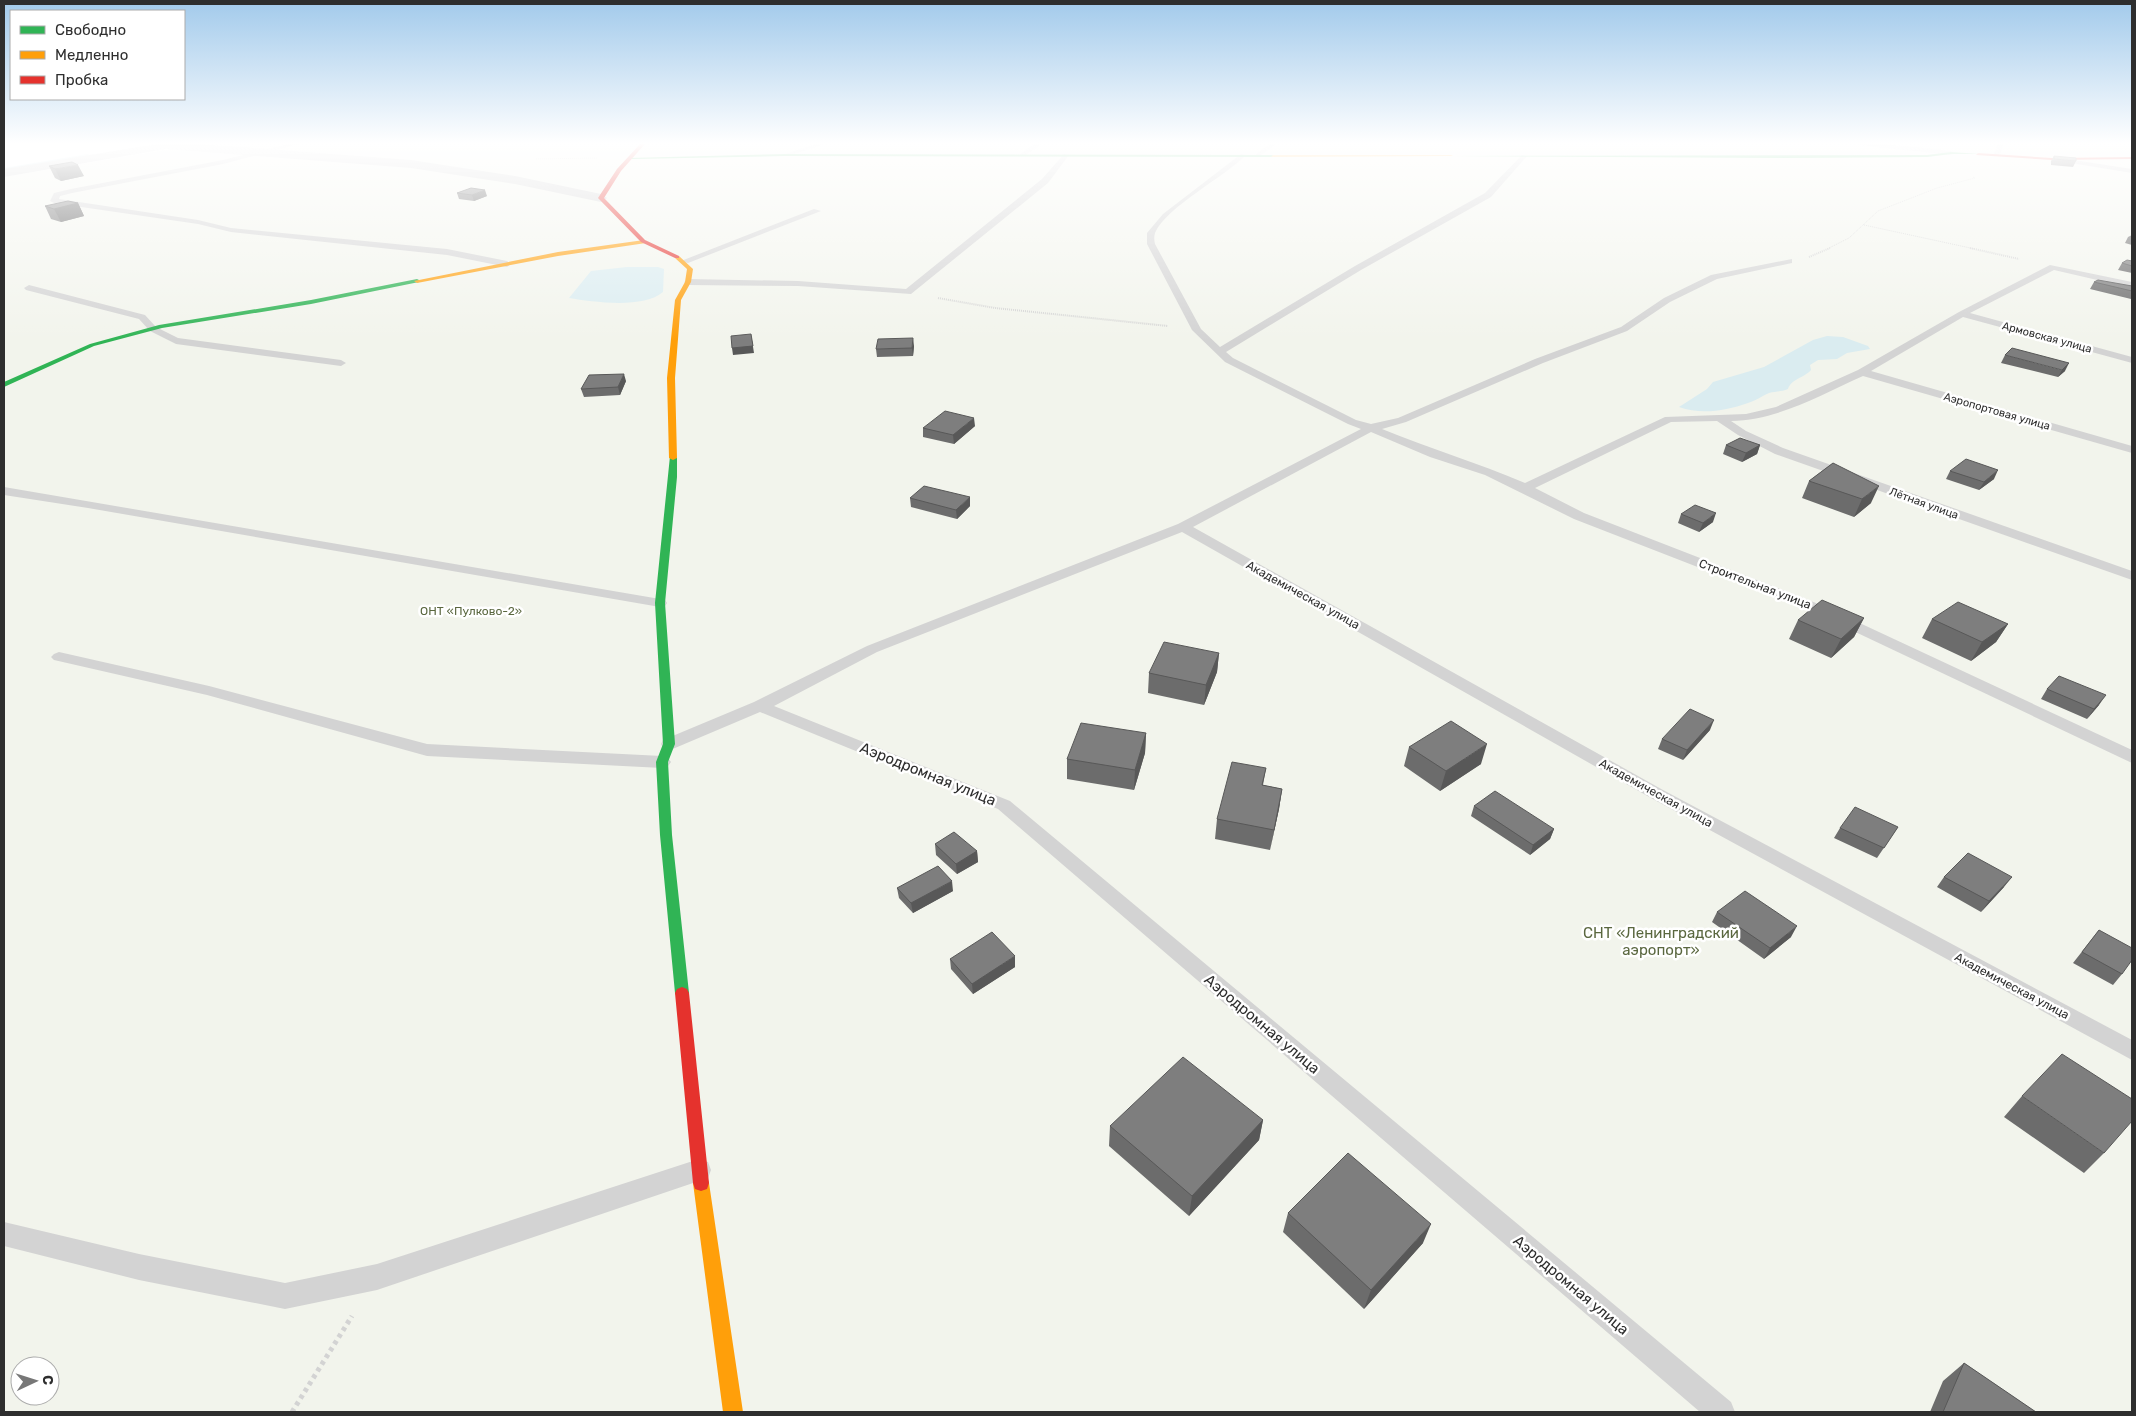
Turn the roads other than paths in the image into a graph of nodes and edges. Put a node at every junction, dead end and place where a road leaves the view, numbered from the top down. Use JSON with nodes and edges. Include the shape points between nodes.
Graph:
{"nodes":[{"id":1,"x":109,"y":209,"type":"edge"},
{"id":2,"x":612,"y":209,"type":"edge"},
{"id":3,"x":1010,"y":209,"type":"edge"},
{"id":4,"x":1174,"y":209,"type":"edge"},
{"id":5,"x":1463,"y":209,"type":"edge"},
{"id":6,"x":817,"y":211,"type":"dead end"},
{"id":7,"x":644,"y":242,"type":"junction"},
{"id":8,"x":685,"y":261,"type":"junction"},
{"id":9,"x":1789,"y":261,"type":"road end"},
{"id":10,"x":507,"y":264,"type":"junction"},
{"id":11,"x":688,"y":282,"type":"junction"},
{"id":12,"x":2132,"y":285,"type":"edge"},
{"id":13,"x":29,"y":288,"type":"dead end"},
{"id":14,"x":1962,"y":314,"type":"junction"},
{"id":15,"x":153,"y":329,"type":"junction"},
{"id":16,"x":1219,"y":352,"type":"junction"},
{"id":17,"x":2132,"y":360,"type":"edge"},
{"id":18,"x":341,"y":362,"type":"dead end"},
{"id":19,"x":1862,"y":372,"type":"junction"},
{"id":20,"x":4,"y":385,"type":"edge"},
{"id":21,"x":1721,"y":419,"type":"junction"},
{"id":22,"x":1372,"y":428,"type":"junction"},
{"id":23,"x":2132,"y":450,"type":"edge"},
{"id":24,"x":1525,"y":488,"type":"junction"},
{"id":25,"x":4,"y":491,"type":"edge"},
{"id":26,"x":1183,"y":528,"type":"junction"},
{"id":27,"x":2132,"y":576,"type":"edge"},
{"id":28,"x":660,"y":603,"type":"junction"},
{"id":29,"x":59,"y":657,"type":"dead end"},
{"id":30,"x":760,"y":706,"type":"junction"},
{"id":31,"x":669,"y":744,"type":"junction"},
{"id":32,"x":2132,"y":757,"type":"edge"},
{"id":33,"x":662,"y":762,"type":"junction"},
{"id":34,"x":2132,"y":1051,"type":"edge"},
{"id":35,"x":699,"y":1170,"type":"junction"},
{"id":36,"x":4,"y":1234,"type":"edge"},
{"id":37,"x":733,"y":1412,"type":"edge"},
{"id":38,"x":1721,"y":1412,"type":"edge"}],
"edges":[{"from":1,"to":10,"type":"lane","via":[[231,230],[446,252]]},
{"from":2,"to":7,"type":"street"},
{"from":3,"to":11,"type":"lane","via":[[908,292],[784,282]]},
{"from":4,"to":16,"type":"lane","name":"Строительная улица","via":[[1152,232],[1150,244],[1197,330]]},
{"from":5,"to":16,"type":"lane"},
{"from":6,"to":8,"type":"lane"},
{"from":7,"to":8,"type":"street"},
{"from":7,"to":10,"type":"street"},
{"from":8,"to":11,"type":"street","via":[[690,269]]},
{"from":9,"to":22,"type":"lane","via":[[1714,277],[1667,300],[1624,329],[1539,361],[1402,420]]},
{"from":10,"to":15,"type":"street"},
{"from":11,"to":28,"type":"street","via":[[678,300],[675,330],[671,378],[673,477]]},
{"from":12,"to":14,"type":"lane","via":[[2053,267]]},
{"from":13,"to":15,"type":"lane","via":[[142,318]]},
{"from":14,"to":17,"type":"lane","name":"Армовская улица"},
{"from":14,"to":19,"type":"lane"},
{"from":15,"to":18,"type":"lane","via":[[176,341]]},
{"from":15,"to":20,"type":"street","via":[[92,345]]},
{"from":16,"to":22,"type":"lane","name":"Строительная улица","via":[[1343,418]]},
{"from":19,"to":21,"type":"lane","via":[[1779,410]]},
{"from":19,"to":23,"type":"lane","name":"Аэропортовая улица"},
{"from":21,"to":24,"type":"lane","via":[[1669,419]]},
{"from":21,"to":27,"type":"lane","name":"Лётная улица","via":[[1779,451]]},
{"from":22,"to":24,"type":"lane","name":"Строительная улица"},
{"from":22,"to":26,"type":"lane"},
{"from":24,"to":32,"type":"lane","name":"Строительная улица","via":[[1579,516],[1816,608]]},
{"from":25,"to":28,"type":"lane","via":[[57,497]]},
{"from":26,"to":30,"type":"lane","via":[[872,649]]},
{"from":26,"to":34,"type":"lane","name":"Академическая улица","via":[[1657,794]]},
{"from":28,"to":31,"type":"street"},
{"from":29,"to":33,"type":"lane","via":[[209,690],[427,750]]},
{"from":30,"to":31,"type":"lane"},
{"from":30,"to":38,"type":"lane","name":"Аэродромная улица","via":[[1004,805]]},
{"from":31,"to":33,"type":"street"},
{"from":33,"to":35,"type":"street","via":[[666,835]]},
{"from":35,"to":36,"type":"lane","via":[[377,1277],[284,1296],[138,1267]]},
{"from":35,"to":37,"type":"street"}]}
